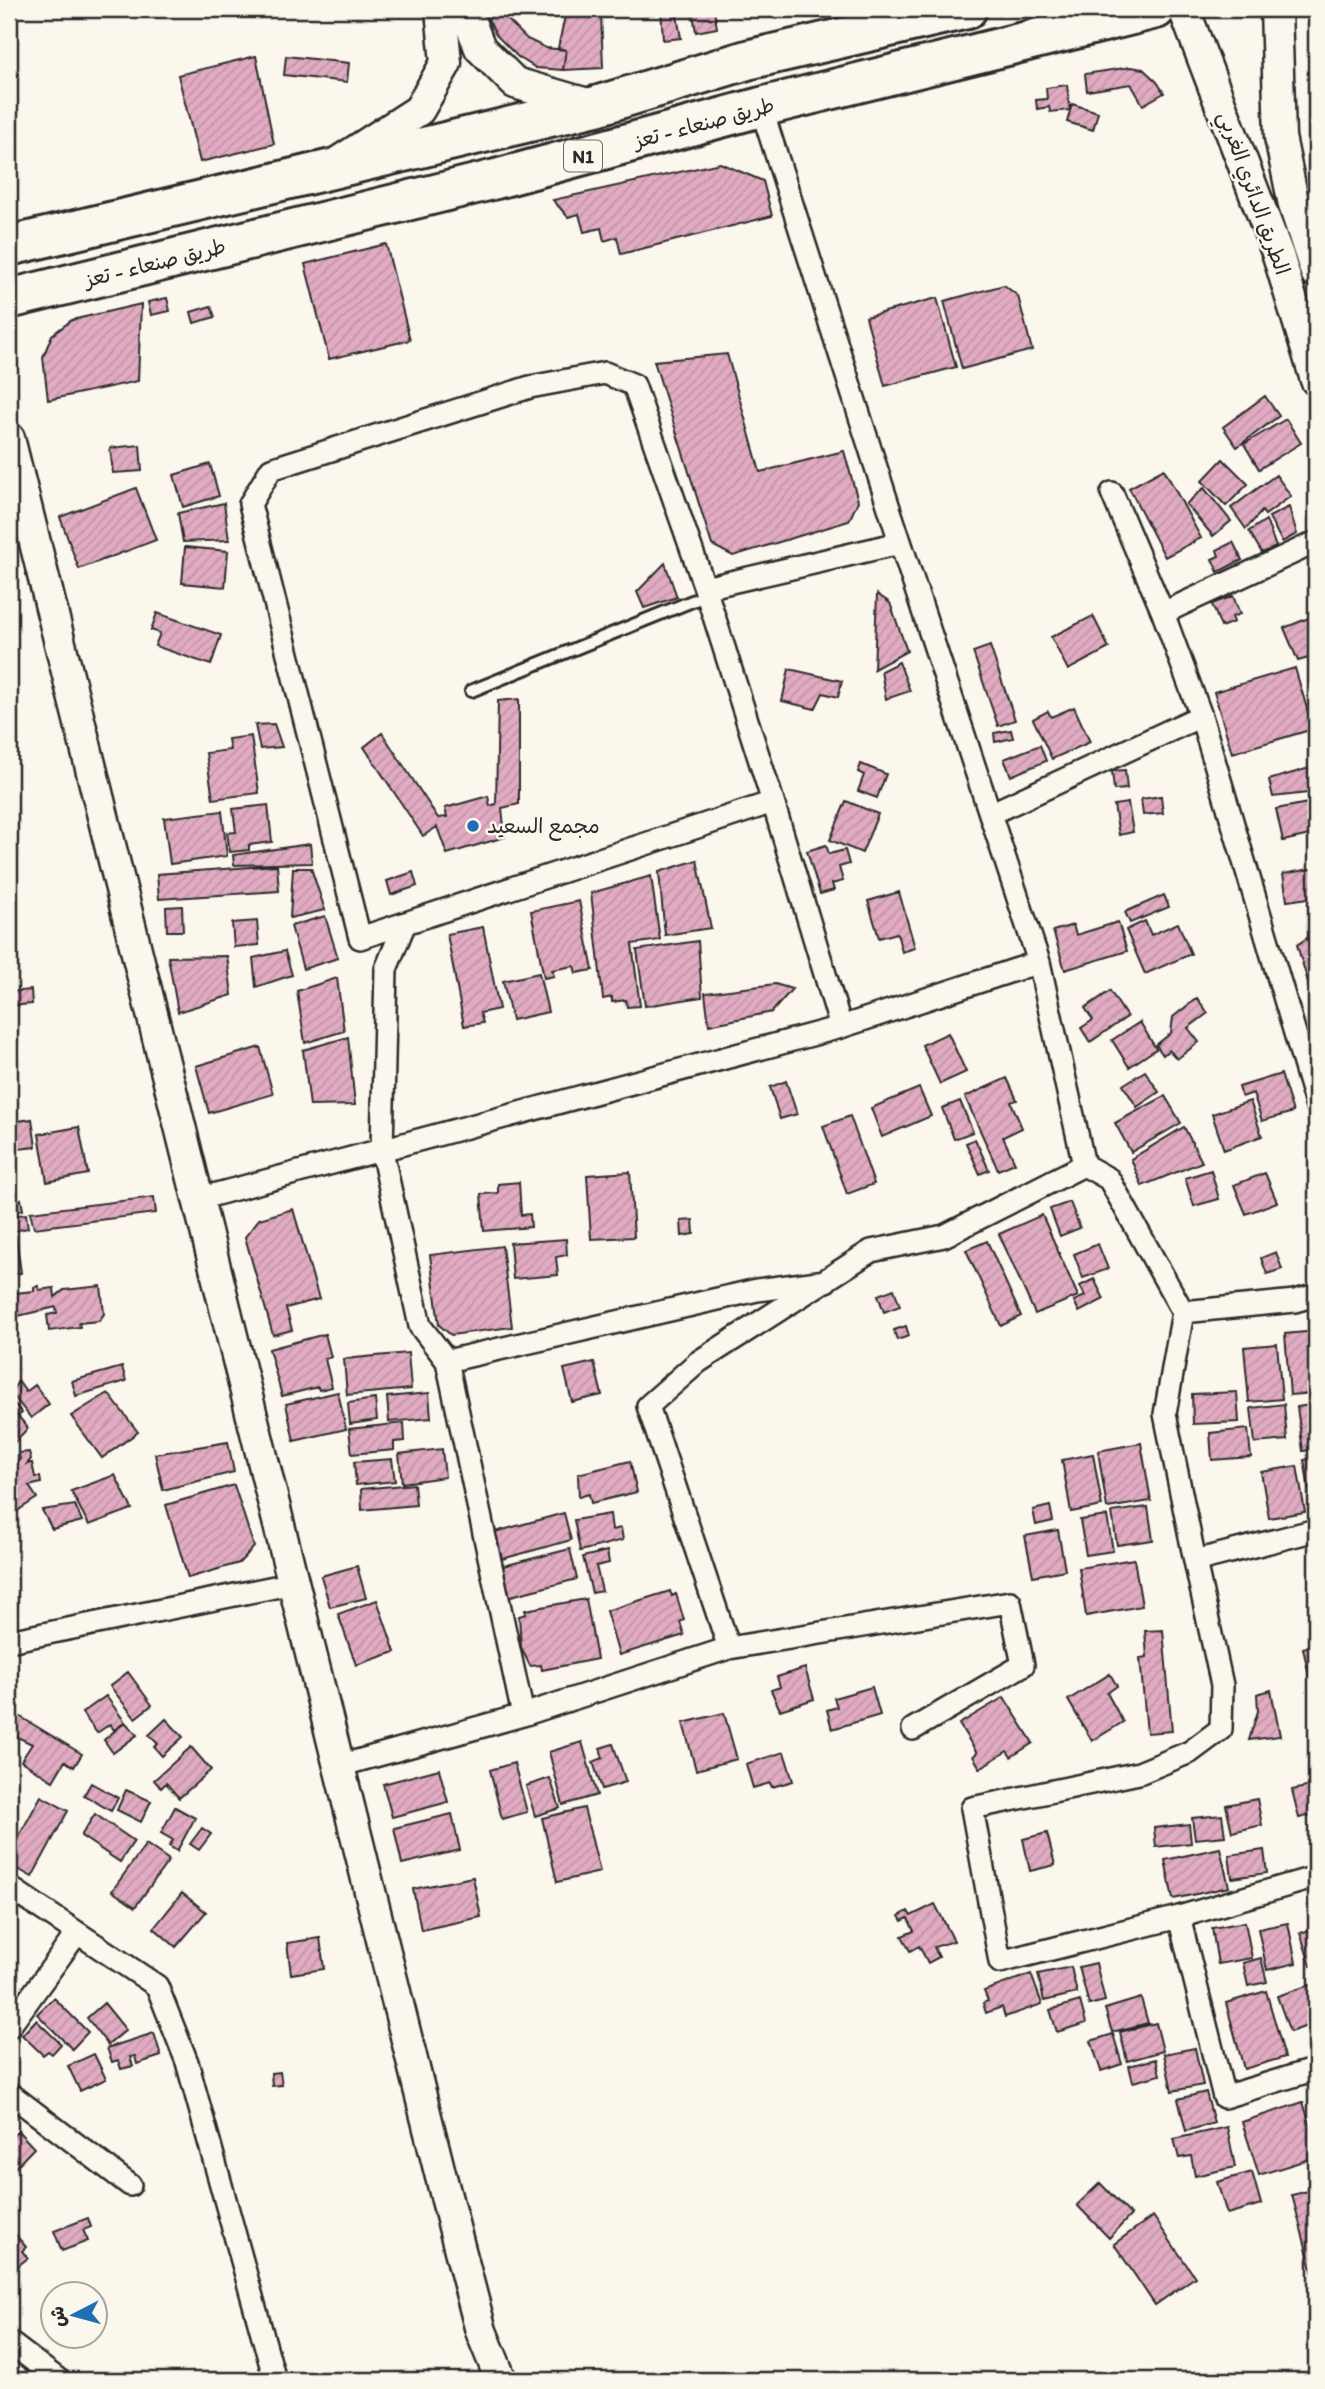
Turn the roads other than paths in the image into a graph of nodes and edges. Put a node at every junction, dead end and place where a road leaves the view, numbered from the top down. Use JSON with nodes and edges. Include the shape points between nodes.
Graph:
{"nodes":[{"id":1,"x":441,"y":9,"type":"edge"},
{"id":2,"x":465,"y":9,"type":"edge"},
{"id":3,"x":967,"y":9,"type":"edge"},
{"id":4,"x":1156,"y":9,"type":"edge"},
{"id":5,"x":1184,"y":9,"type":"edge"},
{"id":6,"x":1276,"y":9,"type":"edge"},
{"id":7,"x":596,"y":106,"type":"junction"},
{"id":8,"x":761,"y":107,"type":"junction"},
{"id":9,"x":324,"y":171,"type":"junction"},
{"id":10,"x":9,"y":246,"type":"edge"},
{"id":11,"x":1316,"y":272,"type":"edge"},
{"id":12,"x":9,"y":299,"type":"edge"},
{"id":13,"x":1316,"y":380,"type":"edge"},
{"id":14,"x":9,"y":438,"type":"edge"},
{"id":15,"x":1112,"y":493,"type":"dead end"},
{"id":16,"x":1316,"y":542,"type":"edge"},
{"id":17,"x":900,"y":543,"type":"junction"},
{"id":18,"x":706,"y":592,"type":"junction"},
{"id":19,"x":1163,"y":613,"type":"junction"},
{"id":20,"x":471,"y":691,"type":"dead end"},
{"id":21,"x":1201,"y":716,"type":"junction"},
{"id":22,"x":773,"y":802,"type":"junction"},
{"id":23,"x":990,"y":814,"type":"junction"},
{"id":24,"x":405,"y":923,"type":"junction"},
{"id":25,"x":1039,"y":962,"type":"junction"},
{"id":26,"x":841,"y":1027,"type":"junction"},
{"id":27,"x":1316,"y":1104,"type":"edge"},
{"id":28,"x":382,"y":1151,"type":"junction"},
{"id":29,"x":1084,"y":1165,"type":"junction"},
{"id":30,"x":198,"y":1199,"type":"junction"},
{"id":31,"x":826,"y":1281,"type":"junction"},
{"id":32,"x":1316,"y":1295,"type":"edge"},
{"id":33,"x":1183,"y":1312,"type":"junction"},
{"id":34,"x":447,"y":1362,"type":"junction"},
{"id":35,"x":1316,"y":1530,"type":"edge"},
{"id":36,"x":1195,"y":1561,"type":"junction"},
{"id":37,"x":294,"y":1583,"type":"junction"},
{"id":38,"x":9,"y":1641,"type":"edge"},
{"id":39,"x":729,"y":1648,"type":"junction"},
{"id":40,"x":523,"y":1715,"type":"junction"},
{"id":41,"x":913,"y":1729,"type":"dead end"},
{"id":42,"x":339,"y":1766,"type":"junction"},
{"id":43,"x":1316,"y":1877,"type":"edge"},
{"id":44,"x":9,"y":1887,"type":"edge"},
{"id":45,"x":1179,"y":1917,"type":"junction"},
{"id":46,"x":77,"y":1933,"type":"junction"},
{"id":47,"x":9,"y":2026,"type":"edge"},
{"id":48,"x":1316,"y":2069,"type":"edge"},
{"id":49,"x":9,"y":2093,"type":"edge"},
{"id":50,"x":130,"y":2185,"type":"dead end"},
{"id":51,"x":9,"y":2342,"type":"edge"},
{"id":52,"x":59,"y":2380,"type":"edge"},
{"id":53,"x":275,"y":2380,"type":"edge"},
{"id":54,"x":501,"y":2380,"type":"edge"}],
"edges":[{"from":1,"to":9,"type":"street","via":[[446,63],[419,110]]},
{"from":2,"to":7,"type":"street","via":[[480,48],[515,83]]},
{"from":3,"to":7,"type":"highway","number":"N1","via":[[747,60]]},
{"from":4,"to":8,"type":"highway","name":"طريق صنعاء - تعز","number":"N1"},
{"from":5,"to":13,"type":"street","name":"الطريق الدائري الغربي","via":[[1278,255]]},
{"from":6,"to":11,"type":"street","name":"الطريق الدائري الغربي","via":[[1280,138],[1294,205]]},
{"from":7,"to":9,"type":"highway","number":"N1"},
{"from":8,"to":12,"type":"highway","name":"طريق صنعاء - تعز","number":"N1","via":[[496,179]]},
{"from":8,"to":17,"type":"street"},
{"from":9,"to":10,"type":"highway","number":"N1"},
{"from":14,"to":30,"type":"street"},
{"from":15,"to":19,"type":"street"},
{"from":16,"to":19,"type":"street"},
{"from":17,"to":18,"type":"street"},
{"from":17,"to":23,"type":"street"},
{"from":18,"to":20,"type":"lane"},
{"from":18,"to":22,"type":"street"},
{"from":18,"to":24,"type":"street","via":[[634,385],[605,373],[530,387],[271,469],[250,504],[360,938]]},
{"from":19,"to":21,"type":"street"},
{"from":21,"to":23,"type":"street"},
{"from":21,"to":27,"type":"street"},
{"from":22,"to":24,"type":"street"},
{"from":22,"to":26,"type":"street"},
{"from":23,"to":25,"type":"street"},
{"from":24,"to":28,"type":"street","via":[[386,969]]},
{"from":25,"to":26,"type":"street"},
{"from":25,"to":29,"type":"street"},
{"from":26,"to":28,"type":"street"},
{"from":28,"to":30,"type":"street"},
{"from":28,"to":34,"type":"street","via":[[419,1326]]},
{"from":29,"to":31,"type":"street","via":[[944,1236],[872,1251]]},
{"from":29,"to":33,"type":"street","via":[[1109,1180]]},
{"from":30,"to":37,"type":"street"},
{"from":31,"to":34,"type":"street","via":[[757,1290]]},
{"from":31,"to":39,"type":"street","via":[[698,1362],[648,1405]]},
{"from":32,"to":33,"type":"street"},
{"from":33,"to":36,"type":"street","via":[[1165,1414]]},
{"from":34,"to":40,"type":"street"},
{"from":35,"to":36,"type":"street"},
{"from":36,"to":45,"type":"street","via":[[1222,1685],[1220,1729],[1190,1752],[1139,1773],[972,1808],[1000,1962]]},
{"from":37,"to":38,"type":"street"},
{"from":37,"to":42,"type":"street"},
{"from":39,"to":40,"type":"street"},
{"from":39,"to":41,"type":"street","via":[[1010,1602],[1023,1665]]},
{"from":40,"to":42,"type":"street"},
{"from":42,"to":54,"type":"street","via":[[481,2331]]},
{"from":43,"to":45,"type":"street"},
{"from":44,"to":46,"type":"street"},
{"from":45,"to":48,"type":"street","via":[[1224,2097]]},
{"from":46,"to":47,"type":"street"},
{"from":46,"to":53,"type":"street","via":[[158,1986],[187,2062]]},
{"from":49,"to":50,"type":"street"},
{"from":51,"to":52,"type":"street"}]}
